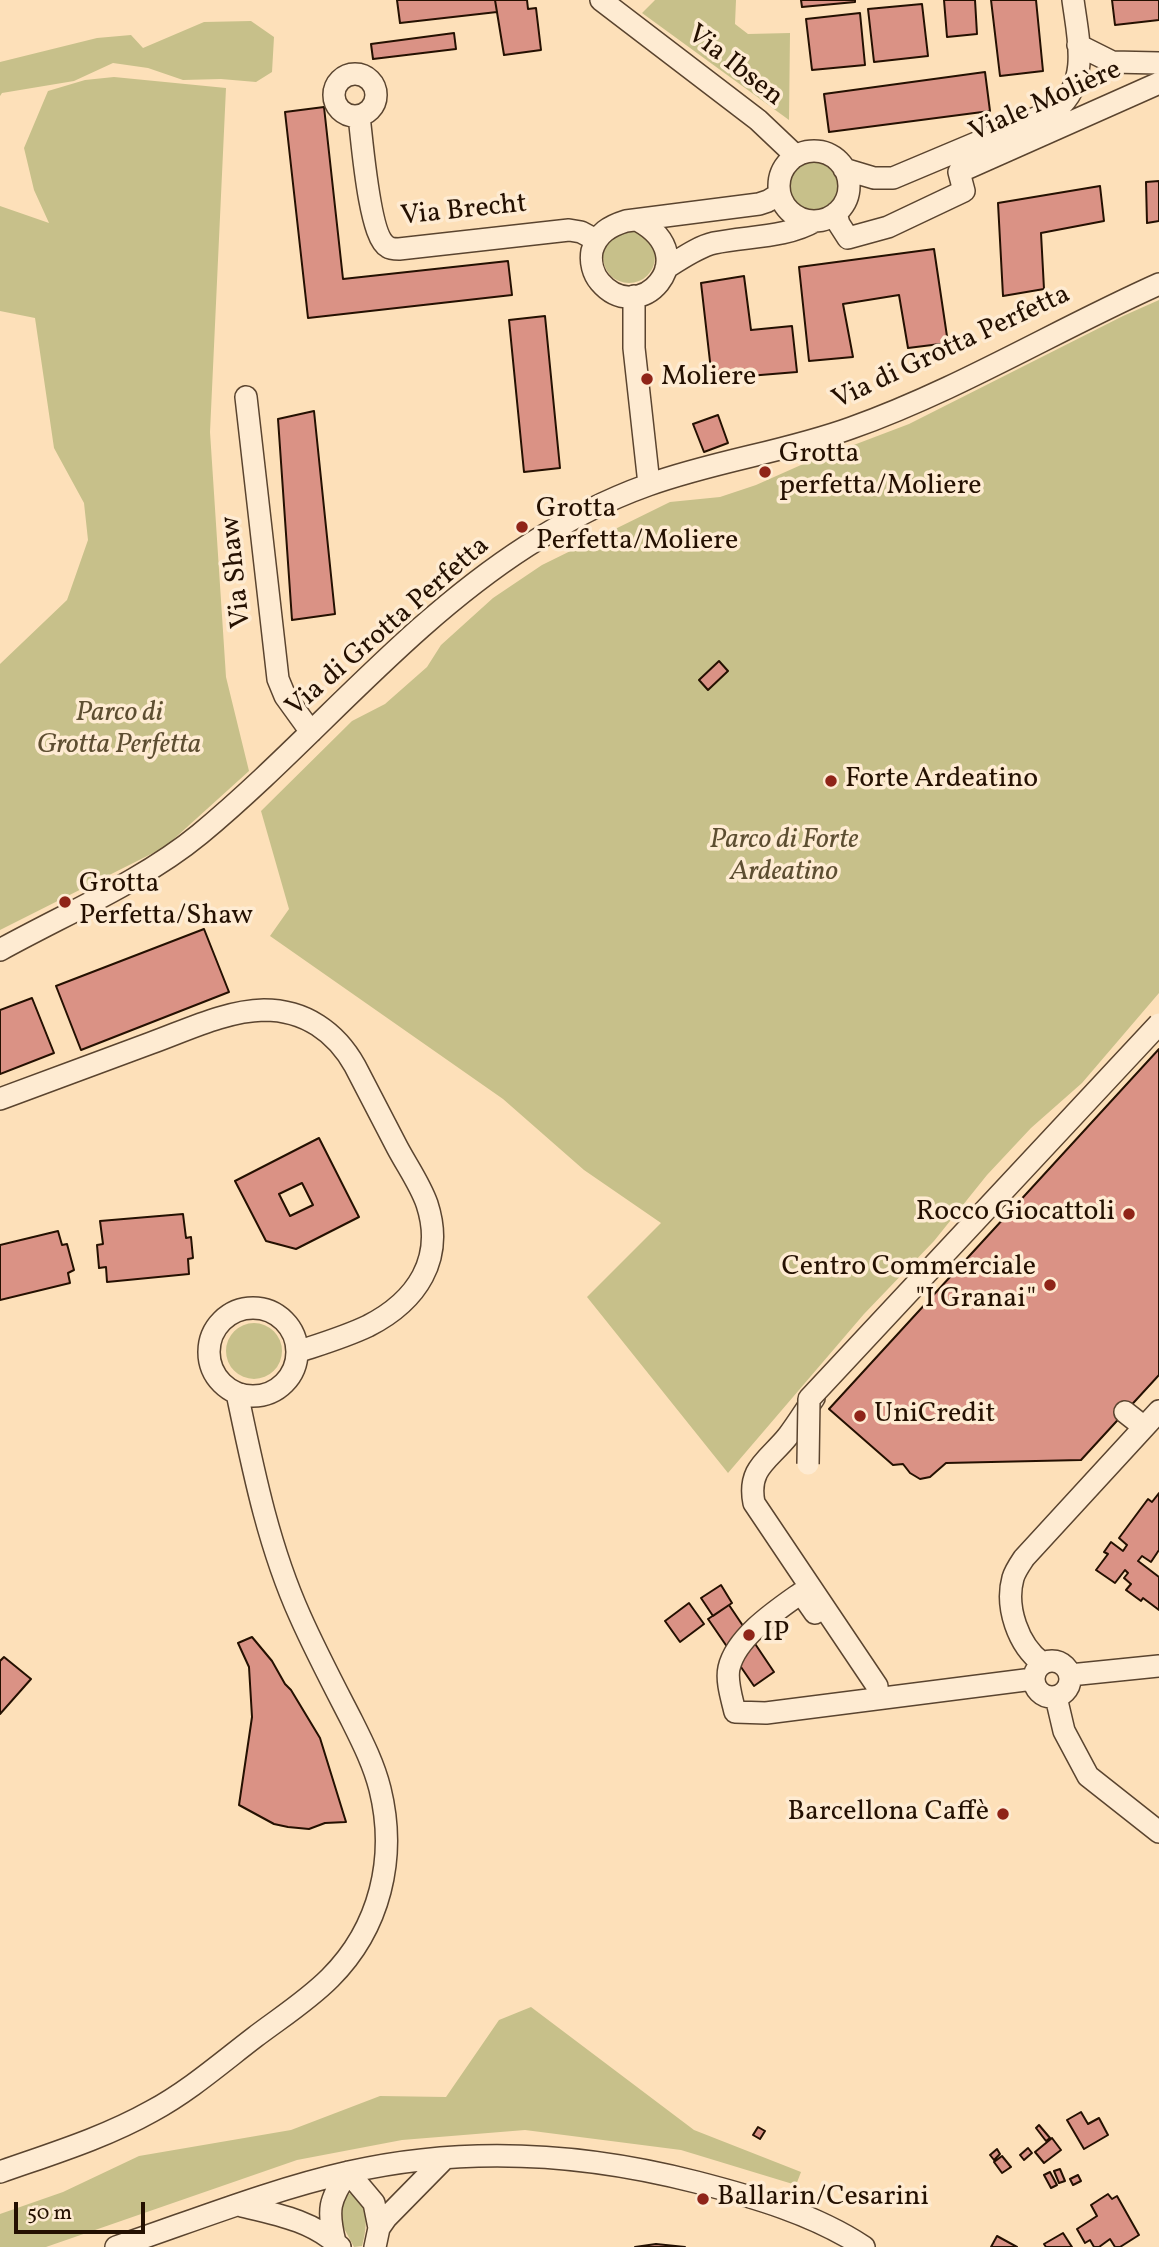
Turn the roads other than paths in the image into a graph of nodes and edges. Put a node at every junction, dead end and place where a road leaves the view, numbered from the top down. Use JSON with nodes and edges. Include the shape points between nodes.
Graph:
{"nodes":[{"id":1,"x":601,"y":0,"type":"edge"},
{"id":2,"x":1073,"y":0,"type":"edge"},
{"id":3,"x":1078,"y":45,"type":"junction"},
{"id":4,"x":1159,"y":63,"type":"edge"},
{"id":5,"x":1159,"y":83,"type":"edge"},
{"id":6,"x":359,"y":116,"type":"dead end"},
{"id":7,"x":990,"y":149,"type":"junction"},
{"id":8,"x":796,"y":156,"type":"junction"},
{"id":9,"x":844,"y":169,"type":"junction"},
{"id":10,"x":779,"y":194,"type":"junction"},
{"id":11,"x":836,"y":213,"type":"junction"},
{"id":12,"x":639,"y":221,"type":"junction"},
{"id":13,"x":815,"y":221,"type":"junction"},
{"id":14,"x":596,"y":240,"type":"junction"},
{"id":15,"x":666,"y":268,"type":"junction"},
{"id":16,"x":1159,"y":284,"type":"edge"},
{"id":17,"x":634,"y":296,"type":"junction"},
{"id":18,"x":246,"y":397,"type":"dead end"},
{"id":19,"x":649,"y":484,"type":"junction"},
{"id":20,"x":311,"y":732,"type":"junction"},
{"id":21,"x":0,"y":950,"type":"edge"},
{"id":22,"x":1159,"y":1026,"type":"edge"},
{"id":23,"x":0,"y":1100,"type":"edge"},
{"id":24,"x":298,"y":1352,"type":"junction"},
{"id":25,"x":237,"y":1393,"type":"junction"},
{"id":26,"x":1159,"y":1410,"type":"edge"},
{"id":27,"x":1125,"y":1412,"type":"dead end"},
{"id":28,"x":1144,"y":1427,"type":"junction"},
{"id":29,"x":808,"y":1464,"type":"dead end"},
{"id":30,"x":1159,"y":1665,"type":"edge"},
{"id":31,"x":1037,"y":1671,"type":"junction"},
{"id":32,"x":1070,"y":1675,"type":"junction"},
{"id":33,"x":875,"y":1693,"type":"junction"},
{"id":34,"x":1056,"y":1697,"type":"junction"},
{"id":35,"x":1159,"y":1832,"type":"edge"},
{"id":36,"x":444,"y":2158,"type":"junction"},
{"id":37,"x":0,"y":2172,"type":"edge"},
{"id":38,"x":348,"y":2172,"type":"junction"},
{"id":39,"x":240,"y":2205,"type":"junction"},
{"id":40,"x":377,"y":2237,"type":"edge"},
{"id":41,"x":337,"y":2244,"type":"edge"},
{"id":42,"x":116,"y":2247,"type":"edge"},
{"id":43,"x":864,"y":2247,"type":"edge"}],
"edges":[{"from":1,"to":8,"type":"street","name":"Via Ibsen","via":[[758,120]]},
{"from":2,"to":3,"type":"street","name":"Viale Molière"},
{"from":3,"to":4,"type":"street","via":[[1112,62]]},
{"from":3,"to":7,"type":"street","name":"Viale Molière","via":[[1079,75],[1070,95],[1050,113]]},
{"from":5,"to":7,"type":"street","name":"Viale Molière"},
{"from":6,"to":14,"type":"street","name":"Via Brecht","via":[[371,209],[380,238],[388,247],[569,230]]},
{"from":7,"to":9,"type":"street","name":"Viale Molière","via":[[893,178]]},
{"from":7,"to":11,"type":"street","name":"Viale Molière","via":[[960,172],[964,191],[888,228],[848,238]]},
{"from":8,"to":9,"type":"street","via":[[828,154]]},
{"from":8,"to":10,"type":"street","via":[[782,171]]},
{"from":9,"to":11,"type":"street","via":[[849,188]]},
{"from":10,"to":12,"type":"street","via":[[758,204]]},
{"from":10,"to":13,"type":"street","via":[[795,216]]},
{"from":11,"to":13,"type":"street"},
{"from":12,"to":14,"type":"street","via":[[611,226]]},
{"from":12,"to":15,"type":"street","via":[[659,235],[667,251]]},
{"from":13,"to":15,"type":"street","via":[[801,229],[713,243]]},
{"from":14,"to":17,"type":"street","via":[[592,253],[596,277],[606,289]]},
{"from":15,"to":17,"type":"street","via":[[651,290]]},
{"from":16,"to":19,"type":"street","name":"Via di Grotta Perfetta","via":[[900,410],[847,430]]},
{"from":17,"to":19,"type":"street","via":[[634,348]]},
{"from":18,"to":20,"type":"street","name":"Via Shaw","via":[[278,679]]},
{"from":19,"to":20,"type":"street","name":"Via di Grotta Perfetta","via":[[569,522],[489,572]]},
{"from":20,"to":21,"type":"street","name":"Via di Grotta Perfetta","via":[[188,843],[134,878]]},
{"from":22,"to":29,"type":"street","bridge":true,"via":[[809,1399]]},
{"from":22,"to":33,"type":"street","via":[[820,1390],[756,1473],[751,1489],[754,1503]]},
{"from":23,"to":24,"type":"street","via":[[242,1013],[292,1014],[332,1035],[347,1052],[419,1187],[434,1247],[415,1288],[394,1310],[345,1336]]},
{"from":24,"to":25,"type":"street","via":[[292,1373],[278,1389],[258,1396]]},
{"from":24,"to":25,"type":"street","via":[[293,1331],[279,1315],[248,1307],[228,1315],[214,1331],[208,1351],[213,1372]]},
{"from":25,"to":37,"type":"street","via":[[263,1512],[281,1567],[380,1789],[387,1847],[380,1896],[365,1933],[330,1978],[174,2099],[127,2124]]},
{"from":26,"to":28,"type":"street"},
{"from":27,"to":28,"type":"street"},
{"from":28,"to":31,"type":"street","via":[[1015,1573],[1012,1613]]},
{"from":30,"to":32,"type":"street"},
{"from":31,"to":32,"type":"street","via":[[1056,1661]]},
{"from":31,"to":33,"type":"street"},
{"from":31,"to":34,"type":"street","via":[[1038,1692]]},
{"from":32,"to":34,"type":"street","via":[[1068,1689]]},
{"from":33,"to":33,"type":"street","via":[[766,1713],[735,1712],[728,1669],[749,1635],[801,1593]]},
{"from":34,"to":35,"type":"street","via":[[1064,1731],[1088,1776]]},
{"from":36,"to":38,"type":"street"},
{"from":36,"to":40,"type":"street","via":[[407,2195]]},
{"from":36,"to":43,"type":"street","via":[[543,2157],[666,2174],[785,2209]]},
{"from":38,"to":39,"type":"street"},
{"from":38,"to":40,"type":"street","via":[[374,2203]]},
{"from":38,"to":41,"type":"street","via":[[331,2203]]},
{"from":39,"to":41,"type":"street","via":[[297,2221]]},
{"from":39,"to":42,"type":"street"}]}
